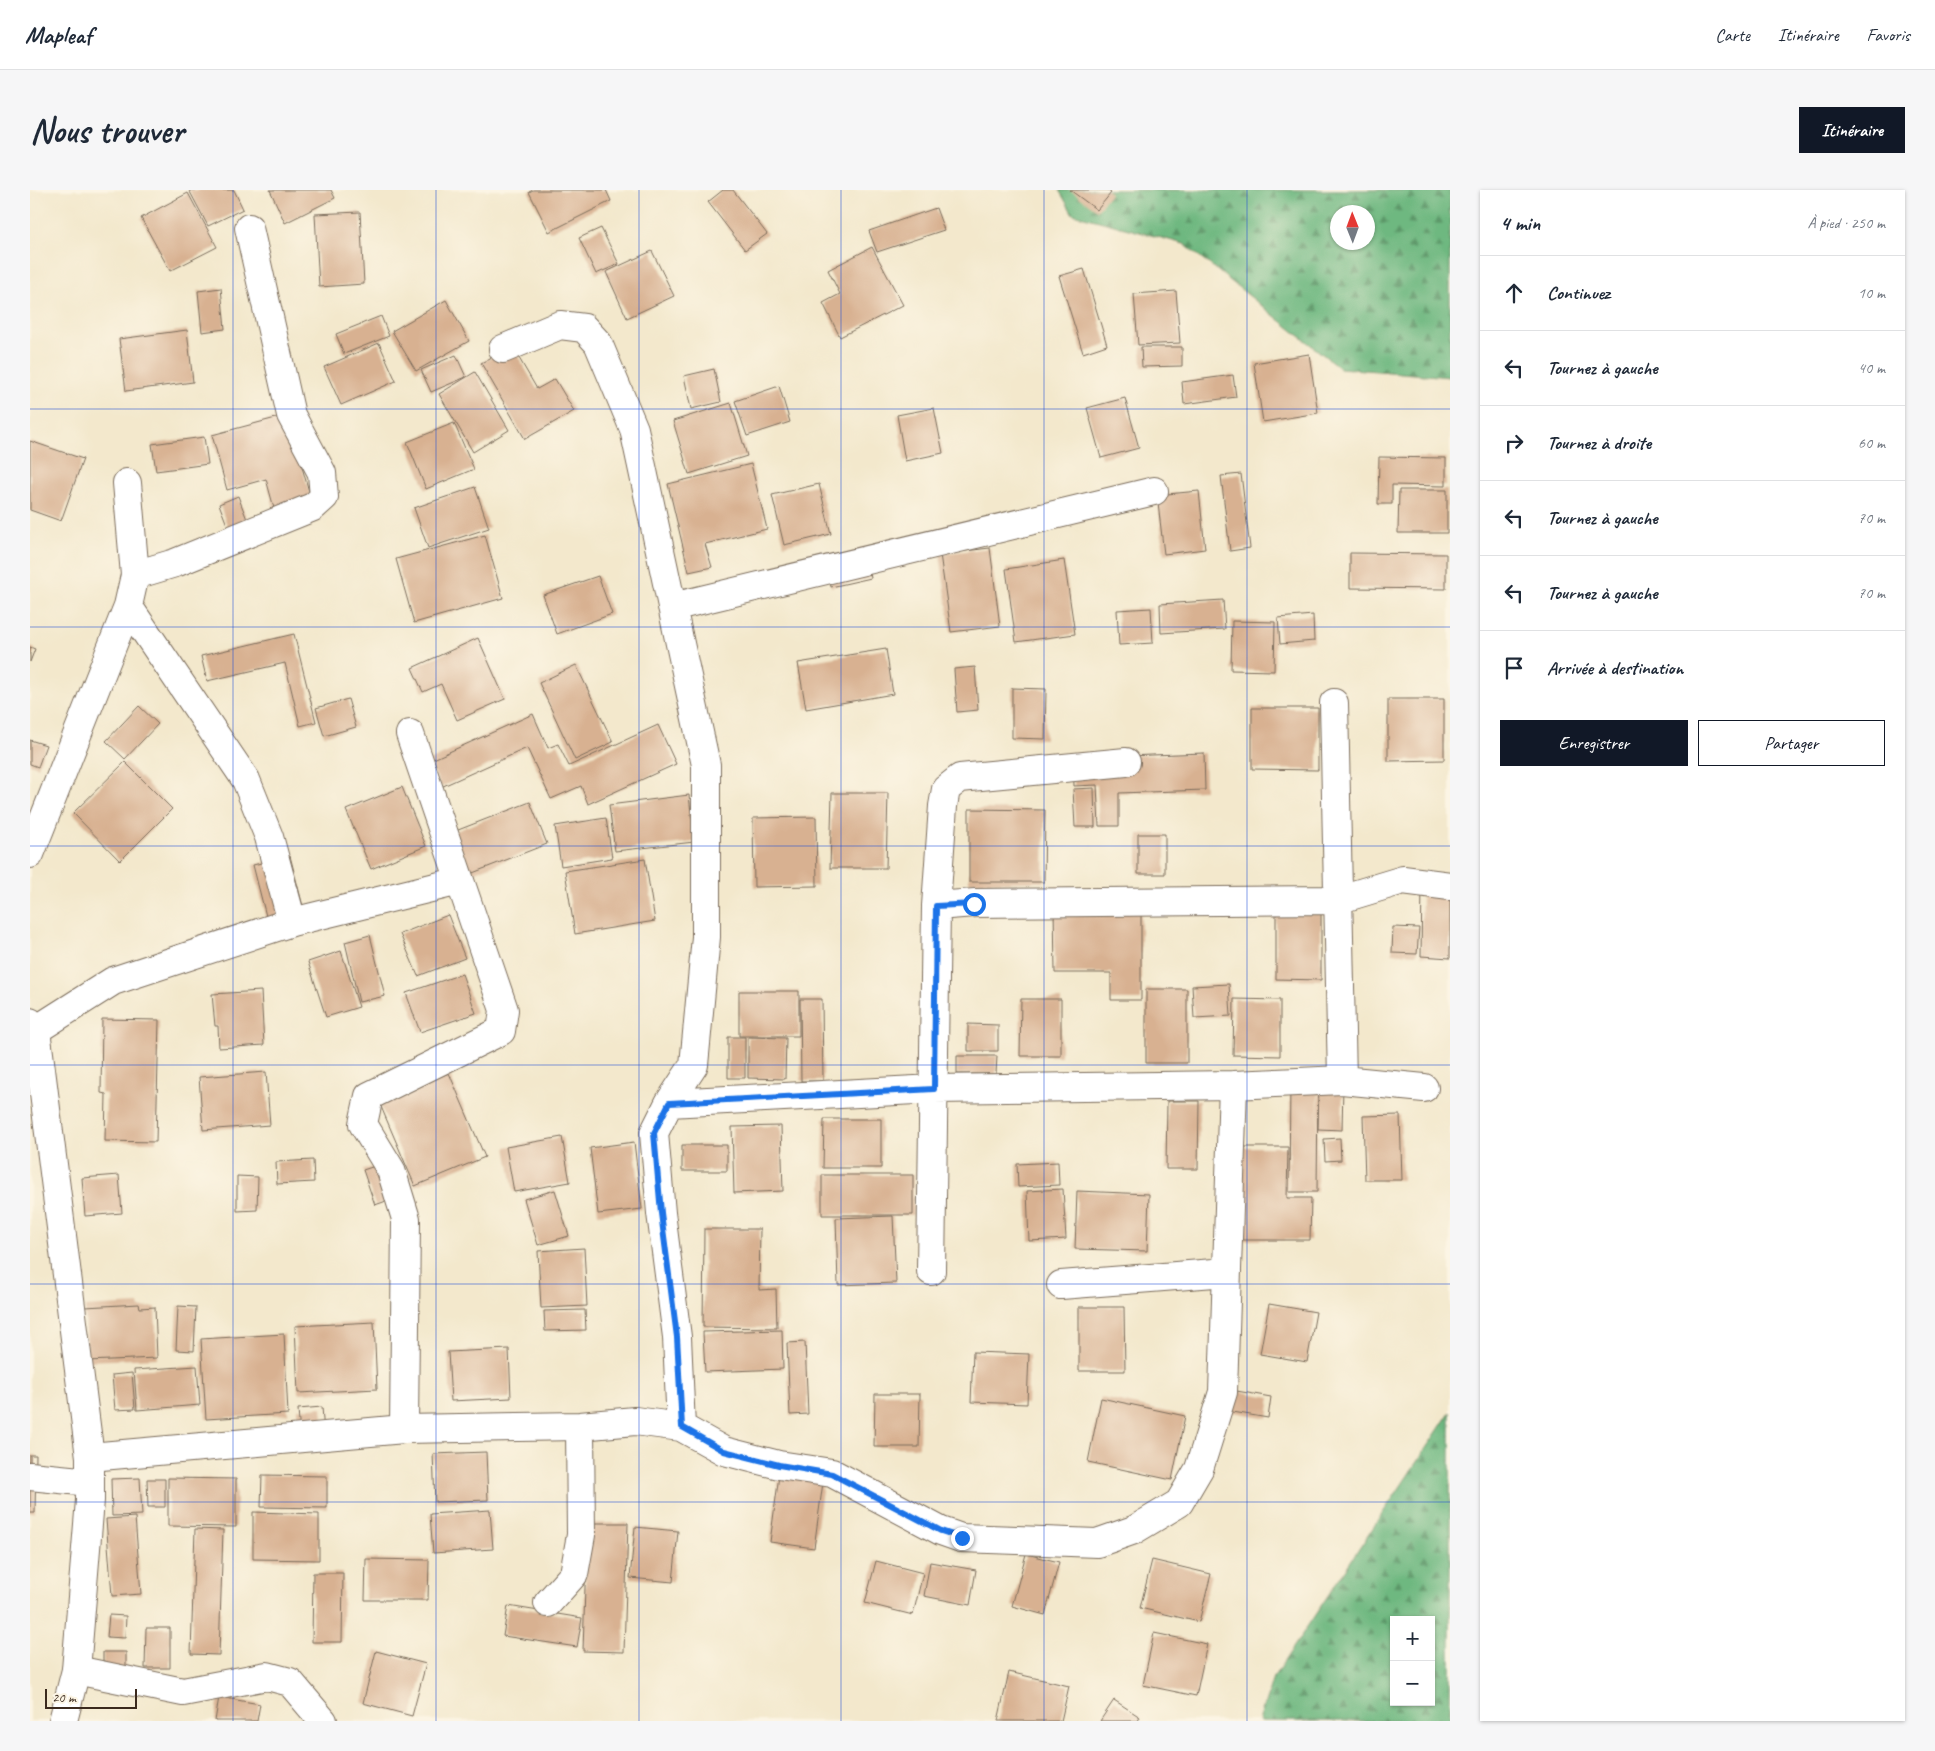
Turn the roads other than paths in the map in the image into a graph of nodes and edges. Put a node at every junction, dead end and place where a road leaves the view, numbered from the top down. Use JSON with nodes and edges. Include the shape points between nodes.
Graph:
{"nodes":[{"id":1,"x":249,"y":228,"type":"dead end"},
{"id":2,"x":503,"y":349,"type":"dead end"},
{"id":3,"x":127,"y":483,"type":"dead end"},
{"id":4,"x":1154,"y":491,"type":"dead end"},
{"id":5,"x":136,"y":576,"type":"junction"},
{"id":6,"x":128,"y":606,"type":"junction"},
{"id":7,"x":672,"y":607,"type":"junction"},
{"id":8,"x":1334,"y":704,"type":"dead end"},
{"id":9,"x":410,"y":734,"type":"dead end"},
{"id":10,"x":1126,"y":762,"type":"dead end"},
{"id":11,"x":30,"y":854,"type":"edge"},
{"id":12,"x":460,"y":881,"type":"junction"},
{"id":13,"x":1450,"y":886,"type":"edge"},
{"id":14,"x":1337,"y":900,"type":"junction"},
{"id":15,"x":936,"y":906,"type":"junction"},
{"id":16,"x":292,"y":922,"type":"junction"},
{"id":17,"x":33,"y":1026,"type":"edge"},
{"id":18,"x":1342,"y":1080,"type":"junction"},
{"id":19,"x":1233,"y":1085,"type":"junction"},
{"id":20,"x":1424,"y":1088,"type":"dead end"},
{"id":21,"x":934,"y":1089,"type":"junction"},
{"id":22,"x":669,"y":1103,"type":"junction"},
{"id":23,"x":931,"y":1271,"type":"dead end"},
{"id":24,"x":1227,"y":1272,"type":"junction"},
{"id":25,"x":1061,"y":1285,"type":"dead end"},
{"id":26,"x":580,"y":1426,"type":"junction"},
{"id":27,"x":682,"y":1427,"type":"junction"},
{"id":28,"x":404,"y":1429,"type":"junction"},
{"id":29,"x":90,"y":1470,"type":"junction"},
{"id":30,"x":30,"y":1476,"type":"edge"},
{"id":31,"x":548,"y":1603,"type":"dead end"},
{"id":32,"x":76,"y":1670,"type":"junction"},
{"id":33,"x":63,"y":1721,"type":"edge"},
{"id":34,"x":323,"y":1721,"type":"edge"}],
"edges":[{"from":1,"to":5,"type":"street","via":[[291,415],[322,473],[324,497],[312,507]]},
{"from":2,"to":7,"type":"street","via":[[560,325],[584,328],[598,343],[634,429]]},
{"from":3,"to":5,"type":"street"},
{"from":4,"to":7,"type":"street"},
{"from":5,"to":6,"type":"street"},
{"from":6,"to":11,"type":"street"},
{"from":6,"to":16,"type":"street","via":[[246,780],[269,837]]},
{"from":7,"to":22,"type":"street","via":[[706,765],[706,937],[694,1065]]},
{"from":8,"to":14,"type":"street"},
{"from":9,"to":12,"type":"street"},
{"from":10,"to":15,"type":"street","via":[[960,778],[946,789]]},
{"from":12,"to":16,"type":"street"},
{"from":12,"to":28,"type":"street","via":[[504,1010],[501,1030],[369,1096],[363,1124],[391,1170],[406,1219]]},
{"from":13,"to":14,"type":"street","via":[[1403,880]]},
{"from":14,"to":15,"type":"street"},
{"from":14,"to":18,"type":"street"},
{"from":15,"to":21,"type":"street"},
{"from":16,"to":17,"type":"street","via":[[113,981]]},
{"from":17,"to":29,"type":"street"},
{"from":18,"to":19,"type":"street"},
{"from":18,"to":20,"type":"street"},
{"from":19,"to":21,"type":"street"},
{"from":19,"to":24,"type":"street"},
{"from":21,"to":22,"type":"street"},
{"from":21,"to":23,"type":"street"},
{"from":22,"to":27,"type":"street","via":[[654,1133],[677,1337]]},
{"from":24,"to":25,"type":"street"},
{"from":24,"to":27,"type":"street","via":[[1223,1392],[1199,1469],[1179,1503],[1134,1530],[1097,1543],[962,1538],[941,1531],[832,1474],[724,1451]]},
{"from":26,"to":27,"type":"street","via":[[635,1421]]},
{"from":26,"to":28,"type":"street"},
{"from":26,"to":31,"type":"street","via":[[581,1536],[574,1574]]},
{"from":28,"to":29,"type":"street"},
{"from":29,"to":30,"type":"street"},
{"from":29,"to":32,"type":"street"},
{"from":32,"to":33,"type":"street"},
{"from":32,"to":34,"type":"street","via":[[183,1692],[267,1676],[290,1682]]}]}
